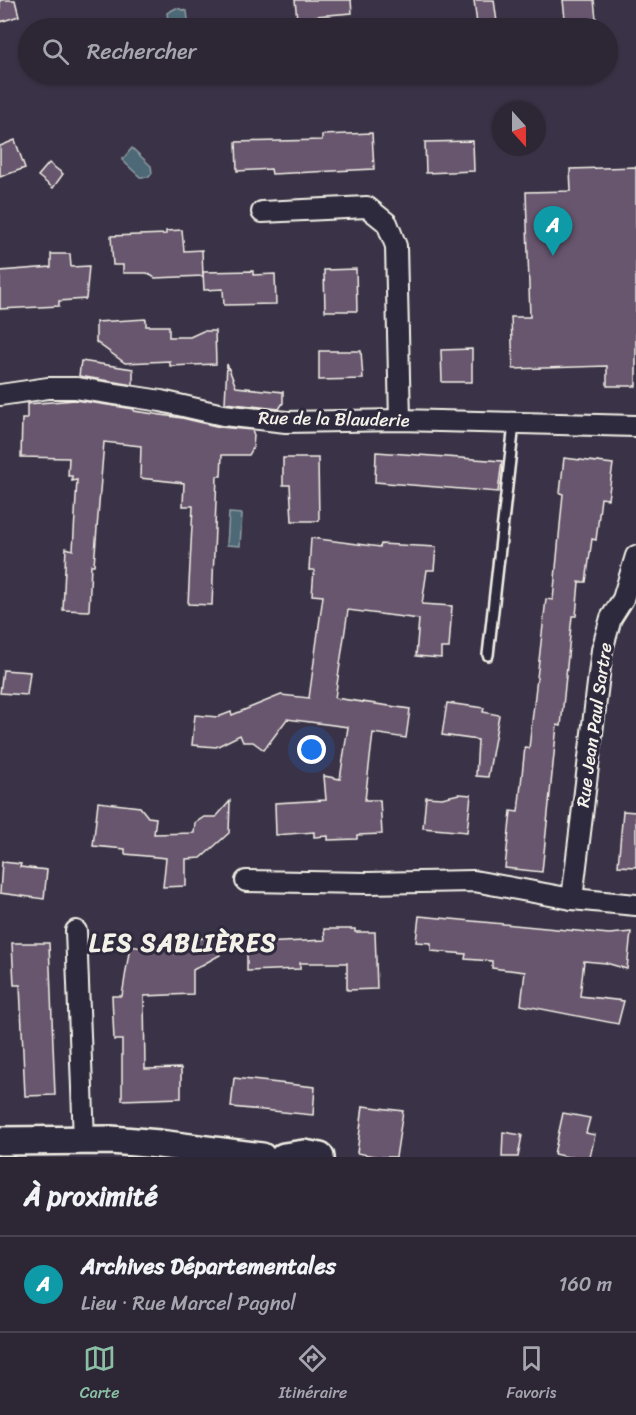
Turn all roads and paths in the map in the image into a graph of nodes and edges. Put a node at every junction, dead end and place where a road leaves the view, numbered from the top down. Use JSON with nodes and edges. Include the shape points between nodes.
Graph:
{"nodes":[{"id":1,"x":262,"y":212,"type":"dead end"},
{"id":2,"x":0,"y":395,"type":"edge"},
{"id":3,"x":400,"y":420,"type":"junction"},
{"id":4,"x":514,"y":424,"type":"junction"},
{"id":5,"x":636,"y":426,"type":"edge"},
{"id":6,"x":636,"y":556,"type":"edge"},
{"id":7,"x":488,"y":655,"type":"dead end"},
{"id":8,"x":246,"y":880,"type":"dead end"},
{"id":9,"x":572,"y":899,"type":"junction"},
{"id":10,"x":636,"y":905,"type":"edge"},
{"id":11,"x":76,"y":931,"type":"dead end"},
{"id":12,"x":0,"y":1141,"type":"edge"},
{"id":13,"x":84,"y":1144,"type":"junction"},
{"id":14,"x":262,"y":1157,"type":"edge"},
{"id":15,"x":284,"y":1157,"type":"edge"},
{"id":16,"x":320,"y":1157,"type":"edge"}],
"edges":[{"from":1,"to":3,"type":"street","via":[[367,207],[387,223],[396,246]]},
{"from":2,"to":3,"type":"street","name":"Rue de la Blauderie","via":[[76,388],[223,415],[286,422]]},
{"from":3,"to":4,"type":"street","name":"Rue de la Blauderie"},
{"from":4,"to":5,"type":"street","name":"Rue de la Blauderie"},
{"from":4,"to":7,"type":"lane"},
{"from":6,"to":9,"type":"street","name":"Rue Jean Paul Sartre","via":[[602,650]]},
{"from":8,"to":9,"type":"street","via":[[474,881]]},
{"from":9,"to":10,"type":"street"},
{"from":11,"to":13,"type":"street"},
{"from":12,"to":13,"type":"street"},
{"from":13,"to":14,"type":"street","via":[[159,1143]]},
{"from":15,"to":16,"type":"street"}]}
